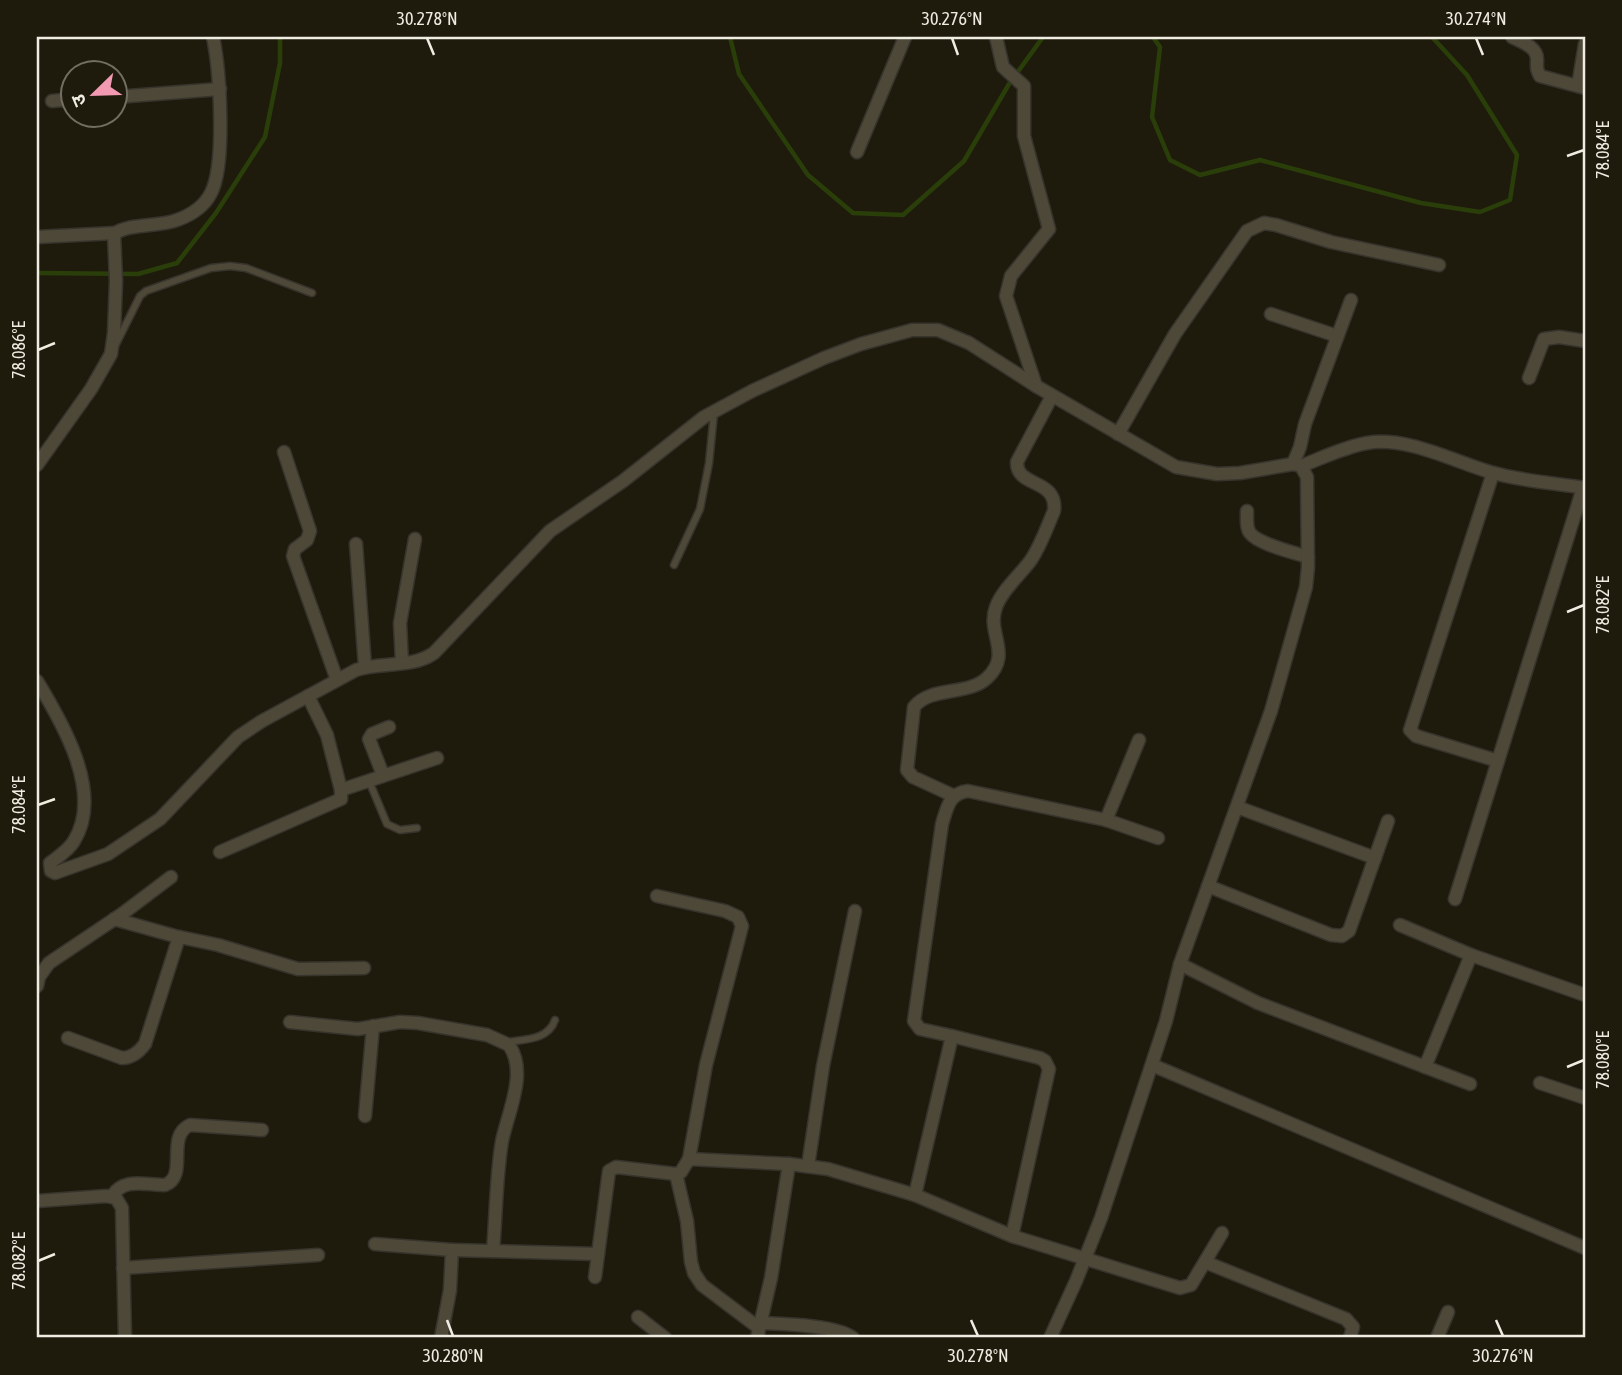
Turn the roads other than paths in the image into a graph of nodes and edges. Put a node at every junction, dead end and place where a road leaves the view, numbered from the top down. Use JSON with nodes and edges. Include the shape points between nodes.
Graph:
{"nodes":[{"id":1,"x":213,"y":37,"type":"edge"},
{"id":2,"x":905,"y":37,"type":"edge"},
{"id":3,"x":996,"y":37,"type":"edge"},
{"id":4,"x":1512,"y":37,"type":"edge"},
{"id":5,"x":1585,"y":44,"type":"edge"},
{"id":6,"x":1582,"y":87,"type":"edge"},
{"id":7,"x":220,"y":89,"type":"junction"},
{"id":8,"x":130,"y":96,"type":"edge"},
{"id":9,"x":51,"y":101,"type":"dead end"},
{"id":10,"x":60,"y":101,"type":"edge"},
{"id":11,"x":857,"y":152,"type":"dead end"},
{"id":12,"x":116,"y":233,"type":"junction"},
{"id":13,"x":37,"y":237,"type":"edge"},
{"id":14,"x":1439,"y":265,"type":"dead end"},
{"id":15,"x":312,"y":293,"type":"dead end"},
{"id":16,"x":1351,"y":300,"type":"dead end"},
{"id":17,"x":1271,"y":314,"type":"dead end"},
{"id":18,"x":1337,"y":336,"type":"junction"},
{"id":19,"x":1585,"y":341,"type":"edge"},
{"id":20,"x":111,"y":354,"type":"junction"},
{"id":21,"x":1529,"y":378,"type":"dead end"},
{"id":22,"x":1036,"y":386,"type":"junction"},
{"id":23,"x":1052,"y":396,"type":"junction"},
{"id":24,"x":714,"y":412,"type":"junction"},
{"id":25,"x":1118,"y":435,"type":"junction"},
{"id":26,"x":284,"y":452,"type":"dead end"},
{"id":27,"x":37,"y":465,"type":"edge"},
{"id":28,"x":1297,"y":465,"type":"junction"},
{"id":29,"x":1493,"y":473,"type":"junction"},
{"id":30,"x":1584,"y":488,"type":"edge"},
{"id":31,"x":1247,"y":511,"type":"dead end"},
{"id":32,"x":415,"y":539,"type":"dead end"},
{"id":33,"x":356,"y":544,"type":"dead end"},
{"id":34,"x":1308,"y":557,"type":"junction"},
{"id":35,"x":674,"y":565,"type":"dead end"},
{"id":36,"x":402,"y":663,"type":"junction"},
{"id":37,"x":365,"y":667,"type":"junction"},
{"id":38,"x":337,"y":680,"type":"junction"},
{"id":39,"x":37,"y":681,"type":"edge"},
{"id":40,"x":309,"y":696,"type":"junction"},
{"id":41,"x":389,"y":726,"type":"dead end"},
{"id":42,"x":1139,"y":740,"type":"dead end"},
{"id":43,"x":437,"y":758,"type":"dead end"},
{"id":44,"x":1498,"y":761,"type":"junction"},
{"id":45,"x":383,"y":775,"type":"junction"},
{"id":46,"x":369,"y":780,"type":"junction"},
{"id":47,"x":341,"y":790,"type":"junction"},
{"id":48,"x":954,"y":796,"type":"junction"},
{"id":49,"x":1237,"y":807,"type":"junction"},
{"id":50,"x":1106,"y":820,"type":"junction"},
{"id":51,"x":1388,"y":821,"type":"dead end"},
{"id":52,"x":417,"y":828,"type":"dead end"},
{"id":53,"x":1158,"y":838,"type":"dead end"},
{"id":54,"x":220,"y":852,"type":"dead end"},
{"id":55,"x":1375,"y":858,"type":"junction"},
{"id":56,"x":43,"y":870,"type":"edge"},
{"id":57,"x":171,"y":877,"type":"dead end"},
{"id":58,"x":1208,"y":886,"type":"junction"},
{"id":59,"x":657,"y":896,"type":"dead end"},
{"id":60,"x":1455,"y":899,"type":"dead end"},
{"id":61,"x":855,"y":911,"type":"dead end"},
{"id":62,"x":114,"y":919,"type":"junction"},
{"id":63,"x":1400,"y":925,"type":"dead end"},
{"id":64,"x":179,"y":937,"type":"junction"},
{"id":65,"x":1471,"y":954,"type":"junction"},
{"id":66,"x":1180,"y":964,"type":"junction"},
{"id":67,"x":364,"y":968,"type":"dead end"},
{"id":68,"x":37,"y":986,"type":"edge"},
{"id":69,"x":1585,"y":995,"type":"edge"},
{"id":70,"x":555,"y":1020,"type":"dead end"},
{"id":71,"x":290,"y":1022,"type":"dead end"},
{"id":72,"x":373,"y":1026,"type":"junction"},
{"id":73,"x":952,"y":1035,"type":"junction"},
{"id":74,"x":68,"y":1038,"type":"dead end"},
{"id":75,"x":506,"y":1042,"type":"junction"},
{"id":76,"x":1152,"y":1065,"type":"junction"},
{"id":77,"x":1425,"y":1067,"type":"junction"},
{"id":78,"x":1540,"y":1083,"type":"dead end"},
{"id":79,"x":1470,"y":1084,"type":"dead end"},
{"id":80,"x":1585,"y":1098,"type":"edge"},
{"id":81,"x":365,"y":1116,"type":"dead end"},
{"id":82,"x":262,"y":1130,"type":"dead end"},
{"id":83,"x":689,"y":1159,"type":"junction"},
{"id":84,"x":789,"y":1164,"type":"junction"},
{"id":85,"x":808,"y":1166,"type":"junction"},
{"id":86,"x":676,"y":1174,"type":"junction"},
{"id":87,"x":915,"y":1195,"type":"junction"},
{"id":88,"x":112,"y":1196,"type":"junction"},
{"id":89,"x":37,"y":1201,"type":"edge"},
{"id":90,"x":1222,"y":1233,"type":"dead end"},
{"id":91,"x":1012,"y":1236,"type":"junction"},
{"id":92,"x":376,"y":1244,"type":"dead end"},
{"id":93,"x":1585,"y":1248,"type":"edge"},
{"id":94,"x":452,"y":1250,"type":"junction"},
{"id":95,"x":493,"y":1251,"type":"junction"},
{"id":96,"x":598,"y":1254,"type":"junction"},
{"id":97,"x":318,"y":1255,"type":"dead end"},
{"id":98,"x":1084,"y":1259,"type":"junction"},
{"id":99,"x":1205,"y":1262,"type":"junction"},
{"id":100,"x":123,"y":1268,"type":"junction"},
{"id":101,"x":595,"y":1277,"type":"dead end"},
{"id":102,"x":1448,"y":1312,"type":"dead end"},
{"id":103,"x":639,"y":1317,"type":"dead end"},
{"id":104,"x":758,"y":1330,"type":"edge"},
{"id":105,"x":125,"y":1338,"type":"edge"},
{"id":106,"x":441,"y":1338,"type":"edge"},
{"id":107,"x":665,"y":1338,"type":"edge"},
{"id":108,"x":853,"y":1338,"type":"edge"},
{"id":109,"x":1050,"y":1338,"type":"edge"},
{"id":110,"x":1350,"y":1338,"type":"edge"},
{"id":111,"x":1437,"y":1338,"type":"edge"}],
"edges":[{"from":1,"to":7,"type":"street"},
{"from":2,"to":11,"type":"street"},
{"from":3,"to":22,"type":"street","via":[[1003,66],[1024,86],[1024,136],[1049,229],[1011,276],[1006,296]]},
{"from":4,"to":6,"type":"street","via":[[1535,51],[1540,76]]},
{"from":5,"to":6,"type":"street"},
{"from":7,"to":8,"type":"street"},
{"from":7,"to":12,"type":"street","via":[[217,172],[208,198],[176,221]]},
{"from":9,"to":10,"type":"street"},
{"from":12,"to":13,"type":"street"},
{"from":12,"to":20,"type":"street"},
{"from":14,"to":25,"type":"street","via":[[1276,225],[1256,225],[1247,231],[1174,334]]},
{"from":15,"to":20,"type":"lane","via":[[246,268],[203,270],[140,296]]},
{"from":16,"to":18,"type":"street"},
{"from":17,"to":18,"type":"street"},
{"from":18,"to":28,"type":"street","via":[[1305,424]]},
{"from":19,"to":21,"type":"street","via":[[1544,339]]},
{"from":20,"to":27,"type":"street"},
{"from":22,"to":23,"type":"street"},
{"from":22,"to":24,"type":"street","via":[[969,343],[930,328],[824,358]]},
{"from":23,"to":25,"type":"street"},
{"from":23,"to":48,"type":"street","via":[[1017,467],[1022,475],[1050,491],[1054,511],[1032,557],[995,609],[997,663],[981,682],[925,698],[914,707],[907,770]]},
{"from":24,"to":35,"type":"lane","via":[[700,509]]},
{"from":24,"to":36,"type":"street","via":[[550,531],[434,653],[417,662]]},
{"from":25,"to":28,"type":"street","via":[[1176,467],[1194,471],[1240,473]]},
{"from":26,"to":38,"type":"street","via":[[310,531],[293,556]]},
{"from":28,"to":29,"type":"street","via":[[1359,445],[1386,442],[1423,449]]},
{"from":28,"to":34,"type":"street","via":[[1307,477]]},
{"from":29,"to":30,"type":"street"},
{"from":29,"to":44,"type":"street","via":[[1410,730],[1416,736]]},
{"from":30,"to":44,"type":"street"},
{"from":31,"to":34,"type":"street","via":[[1251,535]]},
{"from":32,"to":36,"type":"street","via":[[400,623]]},
{"from":33,"to":37,"type":"street"},
{"from":34,"to":49,"type":"street","via":[[1301,610]]},
{"from":36,"to":37,"type":"street"},
{"from":37,"to":38,"type":"street"},
{"from":38,"to":40,"type":"street"},
{"from":39,"to":56,"type":"street","via":[[56,710],[83,782],[85,800],[73,843]]},
{"from":40,"to":47,"type":"street","via":[[327,735]]},
{"from":40,"to":56,"type":"street","via":[[238,737],[160,819],[107,854],[61,872]]},
{"from":41,"to":45,"type":"street","via":[[369,739]]},
{"from":42,"to":50,"type":"street"},
{"from":43,"to":45,"type":"street"},
{"from":44,"to":60,"type":"street"},
{"from":45,"to":46,"type":"street"},
{"from":46,"to":47,"type":"street"},
{"from":46,"to":52,"type":"lane","via":[[387,824],[400,830]]},
{"from":47,"to":54,"type":"street","via":[[342,797],[336,802]]},
{"from":48,"to":50,"type":"street","via":[[968,790]]},
{"from":48,"to":73,"type":"street","via":[[942,824],[914,1020],[920,1029]]},
{"from":49,"to":55,"type":"street"},
{"from":49,"to":58,"type":"street"},
{"from":50,"to":53,"type":"street"},
{"from":51,"to":55,"type":"street"},
{"from":55,"to":58,"type":"street","via":[[1349,931],[1342,936]]},
{"from":57,"to":62,"type":"street"},
{"from":58,"to":66,"type":"street"},
{"from":59,"to":83,"type":"street","via":[[725,911],[742,926],[706,1065]]},
{"from":61,"to":85,"type":"street"},
{"from":62,"to":64,"type":"street"},
{"from":62,"to":68,"type":"street","via":[[49,963]]},
{"from":63,"to":65,"type":"street"},
{"from":64,"to":67,"type":"street","via":[[298,969]]},
{"from":64,"to":74,"type":"street","via":[[141,1049],[122,1058]]},
{"from":65,"to":69,"type":"street"},
{"from":65,"to":77,"type":"street"},
{"from":66,"to":76,"type":"street"},
{"from":66,"to":77,"type":"street","via":[[1258,1003]]},
{"from":70,"to":75,"type":"lane","via":[[544,1035]]},
{"from":71,"to":72,"type":"street","via":[[345,1029]]},
{"from":72,"to":75,"type":"street","via":[[418,1023]]},
{"from":72,"to":81,"type":"street"},
{"from":73,"to":87,"type":"street"},
{"from":73,"to":91,"type":"street","via":[[1040,1058],[1048,1065]]},
{"from":75,"to":95,"type":"street","via":[[514,1052],[516,1080],[502,1142]]},
{"from":76,"to":93,"type":"street"},
{"from":76,"to":98,"type":"street"},
{"from":77,"to":79,"type":"street"},
{"from":78,"to":80,"type":"street"},
{"from":82,"to":88,"type":"street","via":[[190,1125],[179,1137],[170,1183],[125,1184]]},
{"from":83,"to":84,"type":"street"},
{"from":83,"to":86,"type":"street"},
{"from":84,"to":85,"type":"street"},
{"from":84,"to":104,"type":"street"},
{"from":85,"to":87,"type":"street"},
{"from":86,"to":96,"type":"street","via":[[616,1167],[609,1171]]},
{"from":86,"to":104,"type":"street","via":[[694,1273],[702,1285]]},
{"from":87,"to":91,"type":"street"},
{"from":88,"to":89,"type":"street"},
{"from":88,"to":100,"type":"street","via":[[122,1208]]},
{"from":90,"to":99,"type":"street"},
{"from":91,"to":98,"type":"street"},
{"from":92,"to":94,"type":"street"},
{"from":94,"to":95,"type":"street"},
{"from":94,"to":106,"type":"street"},
{"from":95,"to":96,"type":"street"},
{"from":96,"to":101,"type":"street"},
{"from":97,"to":100,"type":"street"},
{"from":98,"to":99,"type":"street","via":[[1185,1289]]},
{"from":98,"to":109,"type":"street"},
{"from":99,"to":110,"type":"street","via":[[1346,1319],[1353,1327]]},
{"from":100,"to":105,"type":"street"},
{"from":102,"to":111,"type":"street"},
{"from":103,"to":107,"type":"street"},
{"from":104,"to":108,"type":"street","via":[[813,1327]]}]}
